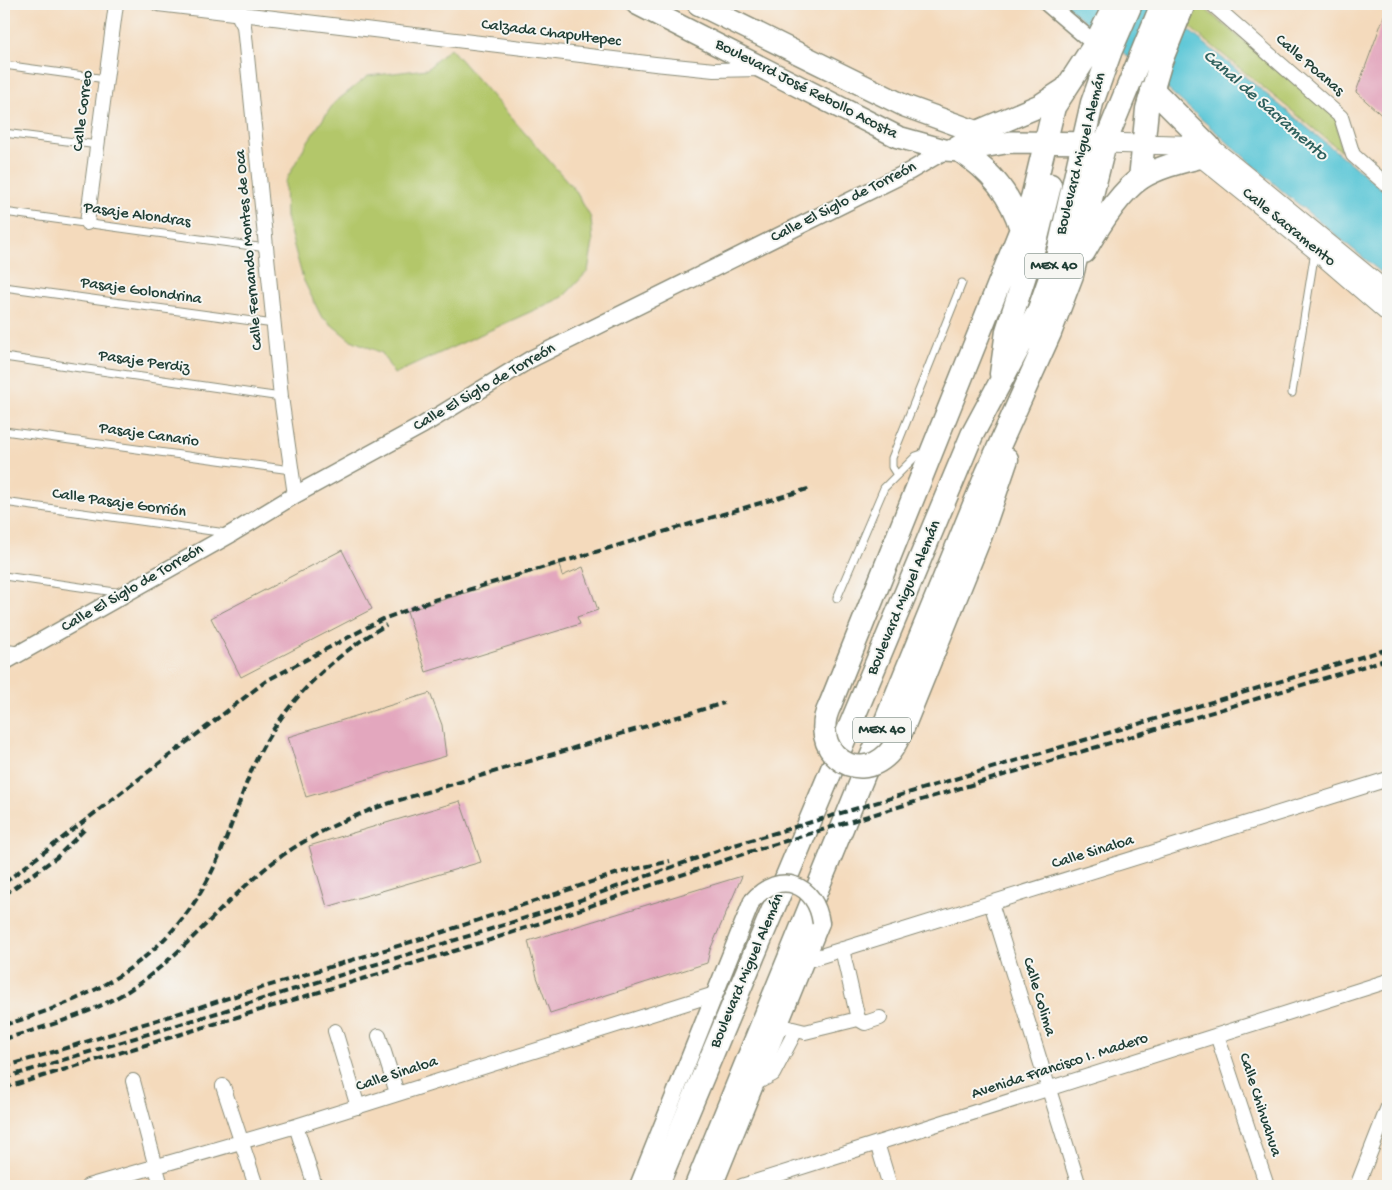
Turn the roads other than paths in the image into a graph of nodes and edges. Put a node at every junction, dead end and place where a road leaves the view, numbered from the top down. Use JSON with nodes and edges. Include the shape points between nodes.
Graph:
{"nodes":[{"id":1,"x":116,"y":4,"type":"edge"},
{"id":2,"x":158,"y":4,"type":"edge"},
{"id":3,"x":638,"y":4,"type":"edge"},
{"id":4,"x":1048,"y":4,"type":"edge"},
{"id":5,"x":1131,"y":4,"type":"edge"},
{"id":6,"x":1162,"y":4,"type":"edge"},
{"id":7,"x":1212,"y":4,"type":"edge"},
{"id":8,"x":703,"y":5,"type":"edge"},
{"id":9,"x":239,"y":9,"type":"edge"},
{"id":10,"x":1180,"y":13,"type":"edge"},
{"id":11,"x":1114,"y":18,"type":"edge"},
{"id":12,"x":1095,"y":44,"type":"junction"},
{"id":13,"x":1151,"y":58,"type":"junction"},
{"id":14,"x":4,"y":65,"type":"edge"},
{"id":15,"x":762,"y":69,"type":"junction"},
{"id":16,"x":106,"y":79,"type":"junction"},
{"id":17,"x":850,"y":80,"type":"junction"},
{"id":18,"x":1065,"y":89,"type":"junction"},
{"id":19,"x":1152,"y":89,"type":"junction"},
{"id":20,"x":840,"y":109,"type":"junction"},
{"id":21,"x":4,"y":133,"type":"edge"},
{"id":22,"x":975,"y":133,"type":"junction"},
{"id":23,"x":1011,"y":142,"type":"junction"},
{"id":24,"x":1051,"y":143,"type":"junction"},
{"id":25,"x":1082,"y":143,"type":"junction"},
{"id":26,"x":1105,"y":143,"type":"junction"},
{"id":27,"x":1143,"y":144,"type":"junction"},
{"id":28,"x":98,"y":145,"type":"junction"},
{"id":29,"x":1199,"y":149,"type":"junction"},
{"id":30,"x":952,"y":150,"type":"junction"},
{"id":31,"x":1140,"y":179,"type":"junction"},
{"id":32,"x":1388,"y":186,"type":"edge"},
{"id":33,"x":4,"y":212,"type":"edge"},
{"id":34,"x":88,"y":223,"type":"junction"},
{"id":35,"x":1021,"y":229,"type":"junction"},
{"id":36,"x":1319,"y":244,"type":"junction"},
{"id":37,"x":266,"y":248,"type":"junction"},
{"id":38,"x":1031,"y":260,"type":"junction"},
{"id":39,"x":1072,"y":275,"type":"junction"},
{"id":40,"x":962,"y":283,"type":"dead end"},
{"id":41,"x":4,"y":287,"type":"edge"},
{"id":42,"x":1011,"y":288,"type":"dead end"},
{"id":43,"x":1388,"y":294,"type":"edge"},
{"id":44,"x":1388,"y":312,"type":"edge"},
{"id":45,"x":274,"y":324,"type":"junction"},
{"id":46,"x":4,"y":357,"type":"edge"},
{"id":47,"x":1001,"y":380,"type":"junction"},
{"id":48,"x":1028,"y":386,"type":"junction"},
{"id":49,"x":1292,"y":393,"type":"dead end"},
{"id":50,"x":281,"y":397,"type":"junction"},
{"id":51,"x":4,"y":430,"type":"edge"},
{"id":52,"x":949,"y":431,"type":"dead end"},
{"id":53,"x":934,"y":449,"type":"junction"},
{"id":54,"x":291,"y":470,"type":"junction"},
{"id":55,"x":897,"y":475,"type":"junction"},
{"id":56,"x":295,"y":495,"type":"junction"},
{"id":57,"x":4,"y":502,"type":"edge"},
{"id":58,"x":975,"y":502,"type":"junction"},
{"id":59,"x":941,"y":511,"type":"junction"},
{"id":60,"x":231,"y":534,"type":"junction"},
{"id":61,"x":4,"y":576,"type":"edge"},
{"id":62,"x":126,"y":593,"type":"junction"},
{"id":63,"x":837,"y":598,"type":"dead end"},
{"id":64,"x":4,"y":648,"type":"edge"},
{"id":65,"x":24,"y":651,"type":"junction"},
{"id":66,"x":4,"y":662,"type":"edge"},
{"id":67,"x":1388,"y":778,"type":"edge"},
{"id":68,"x":991,"y":903,"type":"junction"},
{"id":69,"x":842,"y":949,"type":"junction"},
{"id":70,"x":808,"y":960,"type":"junction"},
{"id":71,"x":1388,"y":981,"type":"edge"},
{"id":72,"x":715,"y":994,"type":"junction"},
{"id":73,"x":880,"y":1018,"type":"dead end"},
{"id":74,"x":858,"y":1019,"type":"junction"},
{"id":75,"x":788,"y":1028,"type":"junction"},
{"id":76,"x":335,"y":1030,"type":"dead end"},
{"id":77,"x":1217,"y":1035,"type":"junction"},
{"id":78,"x":379,"y":1036,"type":"dead end"},
{"id":79,"x":133,"y":1081,"type":"dead end"},
{"id":80,"x":223,"y":1086,"type":"dead end"},
{"id":81,"x":1048,"y":1089,"type":"junction"},
{"id":82,"x":397,"y":1094,"type":"junction"},
{"id":83,"x":358,"y":1106,"type":"junction"},
{"id":84,"x":1388,"y":1107,"type":"edge"},
{"id":85,"x":296,"y":1126,"type":"junction"},
{"id":86,"x":243,"y":1141,"type":"junction"},
{"id":87,"x":877,"y":1143,"type":"junction"},
{"id":88,"x":156,"y":1166,"type":"junction"},
{"id":89,"x":88,"y":1186,"type":"edge"},
{"id":90,"x":161,"y":1186,"type":"edge"},
{"id":91,"x":256,"y":1186,"type":"edge"},
{"id":92,"x":315,"y":1186,"type":"edge"},
{"id":93,"x":638,"y":1186,"type":"edge"},
{"id":94,"x":657,"y":1186,"type":"edge"},
{"id":95,"x":696,"y":1186,"type":"edge"},
{"id":96,"x":714,"y":1186,"type":"edge"},
{"id":97,"x":742,"y":1186,"type":"edge"},
{"id":98,"x":890,"y":1186,"type":"edge"},
{"id":99,"x":1079,"y":1186,"type":"edge"},
{"id":100,"x":1267,"y":1186,"type":"edge"},
{"id":101,"x":1357,"y":1186,"type":"edge"}],
"edges":[{"from":1,"to":16,"type":"street","name":"Calle Correo"},
{"from":2,"to":9,"type":"street","name":"Calzada Chapultepec"},
{"from":3,"to":15,"type":"main road","name":"Boulevard José Rebollo Acosta"},
{"from":4,"to":12,"type":"street"},
{"from":5,"to":11,"type":"highway","name":"Boulevard Miguel Alemán","number":"MEX 40"},
{"from":6,"to":13,"type":"highway","name":"Boulevard Miguel Alemán","number":"MEX 40"},
{"from":7,"to":32,"type":"street","name":"Calle Poanas","via":[[1341,117],[1353,155]]},
{"from":8,"to":17,"type":"main road","name":"Boulevard José Rebollo Acosta"},
{"from":9,"to":15,"type":"street","name":"Calzada Chapultepec","via":[[714,70]]},
{"from":9,"to":37,"type":"street","name":"Calle Fernando Montes de Oca","via":[[244,26]]},
{"from":10,"to":13,"type":"highway"},
{"from":11,"to":12,"type":"highway"},
{"from":11,"to":25,"type":"highway","name":"Boulevard Miguel Alemán","number":"MEX 40"},
{"from":12,"to":18,"type":"highway"},
{"from":13,"to":19,"type":"highway"},
{"from":13,"to":26,"type":"highway","name":"Boulevard Miguel Alemán","number":"MEX 40"},
{"from":14,"to":16,"type":"lane"},
{"from":15,"to":20,"type":"main road","name":"Boulevard José Rebollo Acosta"},
{"from":16,"to":28,"type":"street","name":"Calle Correo"},
{"from":17,"to":20,"type":"main road"},
{"from":17,"to":22,"type":"main road","name":"Boulevard José Rebollo Acosta"},
{"from":18,"to":22,"type":"highway","via":[[1041,105]]},
{"from":18,"to":24,"type":"highway","via":[[1054,107]]},
{"from":19,"to":27,"type":"highway"},
{"from":19,"to":29,"type":"highway"},
{"from":20,"to":30,"type":"main road","name":"Boulevard José Rebollo Acosta","via":[[898,137]]},
{"from":21,"to":28,"type":"lane"},
{"from":22,"to":23,"type":"main road","name":"Boulevard José Rebollo Acosta"},
{"from":22,"to":30,"type":"street","name":"Calle El Siglo de Torreón"},
{"from":23,"to":24,"type":"main road","name":"Boulevard José Rebollo Acosta"},
{"from":23,"to":30,"type":"main road","name":"Boulevard José Rebollo Acosta"},
{"from":24,"to":25,"type":"main road","name":"Boulevard José Rebollo Acosta"},
{"from":24,"to":35,"type":"highway"},
{"from":24,"to":38,"type":"highway"},
{"from":25,"to":26,"type":"main road","name":"Boulevard José Rebollo Acosta"},
{"from":25,"to":47,"type":"highway","name":"Boulevard Miguel Alemán","number":"MEX 40","via":[[1046,290],[1028,333]]},
{"from":26,"to":27,"type":"main road"},
{"from":26,"to":39,"type":"highway","name":"Boulevard Miguel Alemán","number":"MEX 40"},
{"from":27,"to":29,"type":"main road"},
{"from":27,"to":31,"type":"highway"},
{"from":28,"to":34,"type":"street","name":"Calle Correo"},
{"from":29,"to":31,"type":"highway"},
{"from":29,"to":36,"type":"main road","name":"Calle Sacramento"},
{"from":30,"to":35,"type":"highway","via":[[975,160],[999,184],[1013,206]]},
{"from":30,"to":56,"type":"street","name":"Calle El Siglo de Torreón","via":[[531,359]]},
{"from":31,"to":39,"type":"highway","via":[[1103,222]]},
{"from":33,"to":34,"type":"lane","name":"Pasaje Alondras"},
{"from":34,"to":37,"type":"lane","name":"Pasaje Alondras"},
{"from":35,"to":53,"type":"highway"},
{"from":36,"to":43,"type":"main road","name":"Calle Sacramento"},
{"from":36,"to":44,"type":"main road","name":"Calle Sacramento"},
{"from":36,"to":49,"type":"lane"},
{"from":37,"to":45,"type":"street","name":"Calle Fernando Montes de Oca"},
{"from":38,"to":42,"type":"lane"},
{"from":38,"to":47,"type":"highway","via":[[1007,331]]},
{"from":39,"to":48,"type":"highway","name":"Boulevard Miguel Alemán","number":"MEX 40"},
{"from":40,"to":55,"type":"lane","via":[[892,458],[892,467]]},
{"from":41,"to":45,"type":"lane","name":"Pasaje Golondrina"},
{"from":45,"to":50,"type":"street","name":"Calle Fernando Montes de Oca"},
{"from":46,"to":50,"type":"lane","name":"Pasaje Perdiz"},
{"from":47,"to":58,"type":"highway"},
{"from":47,"to":59,"type":"highway","name":"Boulevard Miguel Alemán","number":"MEX 40","via":[[972,435]]},
{"from":48,"to":53,"type":"highway","bridge":true,"via":[[981,535],[902,730],[889,753],[879,761],[854,765],[842,761],[825,742],[824,716]]},
{"from":48,"to":58,"type":"highway","name":"Boulevard Miguel Alemán","number":"MEX 40"},
{"from":50,"to":54,"type":"street","name":"Calle Fernando Montes de Oca"},
{"from":51,"to":54,"type":"lane","name":"Pasaje Canario"},
{"from":52,"to":53,"type":"lane"},
{"from":53,"to":55,"type":"lane","via":[[916,456]]},
{"from":53,"to":59,"type":"highway"},
{"from":54,"to":56,"type":"street","name":"Calle Fernando Montes de Oca"},
{"from":55,"to":63,"type":"lane","via":[[884,488]]},
{"from":56,"to":60,"type":"street","name":"Calle El Siglo de Torreón"},
{"from":57,"to":60,"type":"lane","name":"Calle Pasaje Gorrión"},
{"from":58,"to":95,"type":"highway","name":"Boulevard Miguel Alemán","number":"MEX 40"},
{"from":59,"to":94,"type":"highway","name":"Boulevard Miguel Alemán","number":"MEX 40"},
{"from":60,"to":62,"type":"street","name":"Calle El Siglo de Torreón"},
{"from":61,"to":62,"type":"lane"},
{"from":62,"to":65,"type":"street","name":"Calle El Siglo de Torreón"},
{"from":64,"to":65,"type":"lane"},
{"from":65,"to":66,"type":"street","name":"Calle El Siglo de Torreón"},
{"from":67,"to":68,"type":"street","name":"Calle Sinaloa"},
{"from":68,"to":69,"type":"street","name":"Calle Sinaloa"},
{"from":68,"to":81,"type":"street","name":"Calle Colima"},
{"from":69,"to":70,"type":"street","name":"Calle Sinaloa"},
{"from":69,"to":74,"type":"street"},
{"from":70,"to":72,"type":"street","bridge":true,"via":[[821,923],[815,900],[799,886],[778,884],[768,887],[752,901]]},
{"from":70,"to":75,"type":"street"},
{"from":71,"to":77,"type":"street","name":"Avenida Francisco I. Madero"},
{"from":72,"to":82,"type":"street","name":"Calle Sinaloa"},
{"from":72,"to":93,"type":"street"},
{"from":73,"to":74,"type":"street","via":[[865,1023]]},
{"from":74,"to":75,"type":"street","via":[[805,1032]]},
{"from":75,"to":96,"type":"street","via":[[758,1082]]},
{"from":76,"to":83,"type":"street"},
{"from":77,"to":81,"type":"street","name":"Avenida Francisco I. Madero"},
{"from":77,"to":100,"type":"street","name":"Calle Chihuahua"},
{"from":78,"to":82,"type":"street"},
{"from":79,"to":88,"type":"street"},
{"from":80,"to":86,"type":"street"},
{"from":81,"to":87,"type":"street","name":"Avenida Francisco I. Madero"},
{"from":81,"to":99,"type":"street","name":"Calle Colima"},
{"from":82,"to":83,"type":"street","name":"Calle Sinaloa"},
{"from":83,"to":85,"type":"street","name":"Calle Sinaloa"},
{"from":84,"to":101,"type":"street"},
{"from":85,"to":86,"type":"street","name":"Calle Sinaloa"},
{"from":85,"to":92,"type":"street"},
{"from":86,"to":88,"type":"street","name":"Calle Sinaloa"},
{"from":86,"to":91,"type":"street"},
{"from":87,"to":97,"type":"street","name":"Avenida Francisco I. Madero"},
{"from":87,"to":98,"type":"street"},
{"from":88,"to":89,"type":"street","name":"Calle Sinaloa"},
{"from":88,"to":90,"type":"street"}]}
